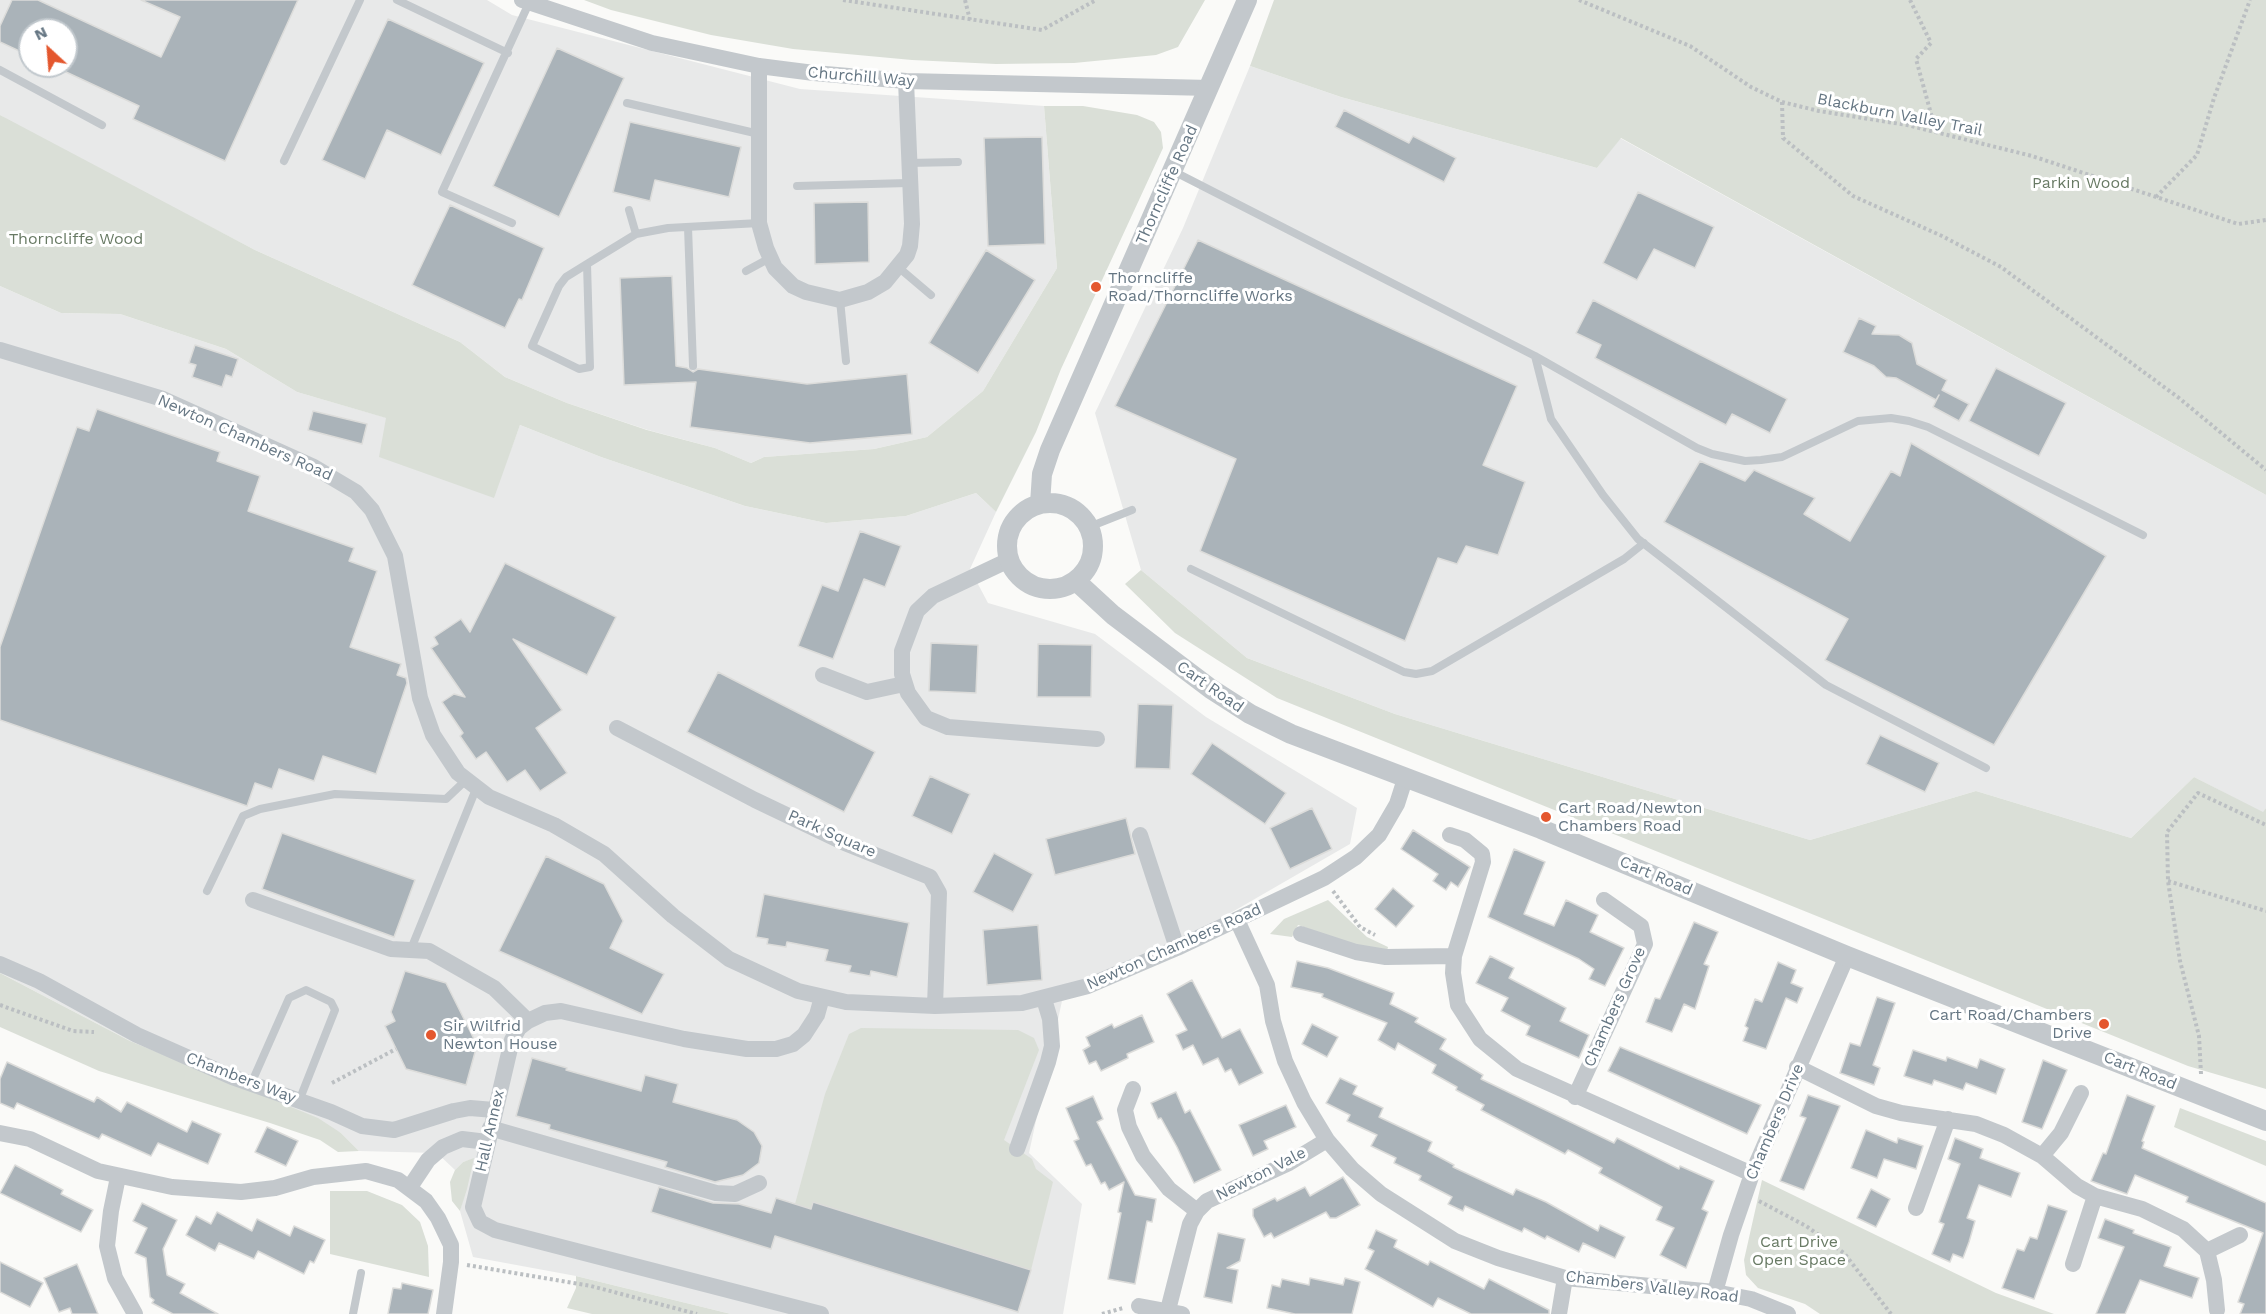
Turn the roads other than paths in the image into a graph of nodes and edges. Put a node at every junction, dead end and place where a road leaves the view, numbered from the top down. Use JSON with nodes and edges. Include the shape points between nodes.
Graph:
{"nodes":[{"id":1,"x":360,"y":0,"type":"edge"},
{"id":2,"x":397,"y":0,"type":"edge"},
{"id":3,"x":1247,"y":0,"type":"edge"},
{"id":4,"x":526,"y":2,"type":"edge"},
{"id":5,"x":508,"y":53,"type":"junction"},
{"id":6,"x":759,"y":66,"type":"junction"},
{"id":7,"x":0,"y":70,"type":"edge"},
{"id":8,"x":906,"y":81,"type":"junction"},
{"id":9,"x":1210,"y":88,"type":"junction"},
{"id":10,"x":627,"y":103,"type":"dead end"},
{"id":11,"x":102,"y":125,"type":"dead end"},
{"id":12,"x":759,"y":134,"type":"junction"},
{"id":13,"x":284,"y":161,"type":"dead end"},
{"id":14,"x":958,"y":162,"type":"dead end"},
{"id":15,"x":908,"y":163,"type":"junction"},
{"id":16,"x":1173,"y":171,"type":"junction"},
{"id":17,"x":908,"y":183,"type":"junction"},
{"id":18,"x":797,"y":186,"type":"dead end"},
{"id":19,"x":629,"y":210,"type":"dead end"},
{"id":20,"x":512,"y":223,"type":"dead end"},
{"id":21,"x":759,"y":223,"type":"junction"},
{"id":22,"x":688,"y":227,"type":"junction"},
{"id":23,"x":636,"y":234,"type":"junction"},
{"id":24,"x":770,"y":258,"type":"junction"},
{"id":25,"x":587,"y":264,"type":"junction"},
{"id":26,"x":898,"y":267,"type":"junction"},
{"id":27,"x":746,"y":271,"type":"dead end"},
{"id":28,"x":931,"y":295,"type":"dead end"},
{"id":29,"x":840,"y":300,"type":"junction"},
{"id":30,"x":0,"y":350,"type":"edge"},
{"id":31,"x":1535,"y":356,"type":"junction"},
{"id":32,"x":846,"y":361,"type":"dead end"},
{"id":33,"x":693,"y":366,"type":"dead end"},
{"id":34,"x":1040,"y":504,"type":"junction"},
{"id":35,"x":1132,"y":510,"type":"dead end"},
{"id":36,"x":1089,"y":527,"type":"junction"},
{"id":37,"x":2143,"y":535,"type":"dead end"},
{"id":38,"x":1644,"y":543,"type":"junction"},
{"id":39,"x":1009,"y":560,"type":"junction"},
{"id":40,"x":1191,"y":569,"type":"dead end"},
{"id":41,"x":1076,"y":580,"type":"junction"},
{"id":42,"x":823,"y":675,"type":"dead end"},
{"id":43,"x":904,"y":684,"type":"junction"},
{"id":44,"x":617,"y":728,"type":"dead end"},
{"id":45,"x":1097,"y":740,"type":"dead end"},
{"id":46,"x":1986,"y":768,"type":"dead end"},
{"id":47,"x":1405,"y":779,"type":"junction"},
{"id":48,"x":471,"y":784,"type":"junction"},
{"id":49,"x":1140,"y":835,"type":"dead end"},
{"id":50,"x":1450,"y":835,"type":"dead end"},
{"id":51,"x":207,"y":891,"type":"dead end"},
{"id":52,"x":253,"y":900,"type":"dead end"},
{"id":53,"x":1604,"y":900,"type":"dead end"},
{"id":54,"x":1237,"y":920,"type":"junction"},
{"id":55,"x":1301,"y":934,"type":"dead end"},
{"id":56,"x":1177,"y":948,"type":"junction"},
{"id":57,"x":411,"y":949,"type":"junction"},
{"id":58,"x":1454,"y":956,"type":"junction"},
{"id":59,"x":1847,"y":956,"type":"junction"},
{"id":60,"x":0,"y":964,"type":"edge"},
{"id":61,"x":822,"y":997,"type":"junction"},
{"id":62,"x":1044,"y":999,"type":"junction"},
{"id":63,"x":935,"y":1006,"type":"junction"},
{"id":64,"x":528,"y":1021,"type":"junction"},
{"id":65,"x":1797,"y":1067,"type":"junction"},
{"id":66,"x":251,"y":1083,"type":"junction"},
{"id":67,"x":1133,"y":1089,"type":"dead end"},
{"id":68,"x":2081,"y":1093,"type":"dead end"},
{"id":69,"x":1575,"y":1096,"type":"junction"},
{"id":70,"x":299,"y":1101,"type":"junction"},
{"id":71,"x":494,"y":1110,"type":"junction"},
{"id":72,"x":1948,"y":1119,"type":"junction"},
{"id":73,"x":2266,"y":1121,"type":"edge"},
{"id":74,"x":0,"y":1132,"type":"edge"},
{"id":75,"x":488,"y":1135,"type":"junction"},
{"id":76,"x":1327,"y":1140,"type":"junction"},
{"id":77,"x":1017,"y":1149,"type":"dead end"},
{"id":78,"x":2043,"y":1156,"type":"junction"},
{"id":79,"x":1752,"y":1174,"type":"junction"},
{"id":80,"x":118,"y":1177,"type":"junction"},
{"id":81,"x":759,"y":1183,"type":"dead end"},
{"id":82,"x":410,"y":1187,"type":"junction"},
{"id":83,"x":2095,"y":1196,"type":"junction"},
{"id":84,"x":1916,"y":1208,"type":"dead end"},
{"id":85,"x":1197,"y":1211,"type":"junction"},
{"id":86,"x":2240,"y":1235,"type":"dead end"},
{"id":87,"x":2207,"y":1251,"type":"junction"},
{"id":88,"x":2073,"y":1264,"type":"dead end"},
{"id":89,"x":361,"y":1273,"type":"dead end"},
{"id":90,"x":1565,"y":1278,"type":"junction"},
{"id":91,"x":1715,"y":1292,"type":"junction"},
{"id":92,"x":1139,"y":1306,"type":"dead end"},
{"id":93,"x":2217,"y":1310,"type":"dead end"},
{"id":94,"x":1175,"y":1312,"type":"edge"},
{"id":95,"x":135,"y":1314,"type":"edge"},
{"id":96,"x":353,"y":1314,"type":"edge"},
{"id":97,"x":444,"y":1314,"type":"edge"},
{"id":98,"x":821,"y":1314,"type":"edge"},
{"id":99,"x":1559,"y":1314,"type":"edge"},
{"id":100,"x":1788,"y":1314,"type":"edge"}],
"edges":[{"from":1,"to":13,"type":"lane"},
{"from":2,"to":5,"type":"lane"},
{"from":3,"to":9,"type":"street","name":"Thorncliffe Road"},
{"from":4,"to":5,"type":"lane"},
{"from":4,"to":6,"type":"street","name":"Churchill Way","via":[[652,43]]},
{"from":5,"to":20,"type":"lane","via":[[442,192]]},
{"from":6,"to":8,"type":"street","name":"Churchill Way"},
{"from":6,"to":12,"type":"street"},
{"from":7,"to":11,"type":"lane"},
{"from":8,"to":9,"type":"street","name":"Churchill Way"},
{"from":8,"to":15,"type":"street"},
{"from":9,"to":16,"type":"street","name":"Thorncliffe Road"},
{"from":10,"to":12,"type":"lane"},
{"from":12,"to":21,"type":"street"},
{"from":14,"to":15,"type":"lane"},
{"from":15,"to":17,"type":"street"},
{"from":16,"to":31,"type":"lane"},
{"from":16,"to":34,"type":"street","name":"Thorncliffe Road","via":[[1050,450],[1042,474]]},
{"from":17,"to":18,"type":"lane"},
{"from":17,"to":26,"type":"street","via":[[912,237],[907,255]]},
{"from":19,"to":23,"type":"lane"},
{"from":21,"to":22,"type":"lane"},
{"from":21,"to":24,"type":"street"},
{"from":22,"to":23,"type":"lane"},
{"from":22,"to":33,"type":"lane"},
{"from":23,"to":25,"type":"lane"},
{"from":24,"to":27,"type":"lane"},
{"from":24,"to":29,"type":"street","via":[[793,286]]},
{"from":25,"to":25,"type":"lane","via":[[590,367],[579,369],[532,346],[559,286]]},
{"from":26,"to":28,"type":"lane"},
{"from":26,"to":29,"type":"street","via":[[885,282],[868,292]]},
{"from":29,"to":32,"type":"lane"},
{"from":30,"to":48,"type":"street","name":"Newton Chambers Road","via":[[163,399],[314,467],[356,492],[372,510],[394,556],[426,718],[446,756]]},
{"from":31,"to":37,"type":"lane","via":[[1712,454],[1745,461],[1772,459],[1858,421],[1909,421]]},
{"from":31,"to":38,"type":"lane","via":[[1551,419],[1603,495]]},
{"from":34,"to":36,"type":"street","via":[[1069,507]]},
{"from":34,"to":39,"type":"street","via":[[1027,509],[1010,528]]},
{"from":35,"to":36,"type":"lane"},
{"from":36,"to":41,"type":"street","via":[[1092,556]]},
{"from":38,"to":40,"type":"lane","via":[[1624,560],[1432,671],[1416,674],[1404,672]]},
{"from":38,"to":46,"type":"lane","via":[[1826,685]]},
{"from":39,"to":41,"type":"street","via":[[1019,576],[1041,588],[1059,588]]},
{"from":39,"to":43,"type":"street","via":[[933,596],[917,611],[902,651]]},
{"from":41,"to":47,"type":"street","name":"Cart Road","via":[[1113,615],[1250,714]]},
{"from":42,"to":43,"type":"street","via":[[867,692]]},
{"from":43,"to":45,"type":"street","via":[[926,718],[948,727]]},
{"from":44,"to":63,"type":"street","name":"Park Square","via":[[845,843],[930,877],[939,892]]},
{"from":47,"to":54,"type":"street","name":"Newton Chambers Road","via":[[1397,804],[1379,835],[1356,857],[1324,878]]},
{"from":47,"to":59,"type":"street","name":"Cart Road","via":[[1545,830]]},
{"from":48,"to":51,"type":"lane","via":[[446,799],[335,794],[260,809],[243,816]]},
{"from":48,"to":57,"type":"lane"},
{"from":48,"to":61,"type":"street","name":"Newton Chambers Road","via":[[604,854],[673,916],[729,959]]},
{"from":49,"to":56,"type":"street"},
{"from":50,"to":58,"type":"street","via":[[1477,847],[1483,862]]},
{"from":52,"to":57,"type":"street","via":[[391,949]]},
{"from":53,"to":69,"type":"street","name":"Chambers Grove","via":[[1641,926],[1645,944]]},
{"from":54,"to":56,"type":"street","name":"Newton Chambers Road"},
{"from":54,"to":76,"type":"street","name":"Chambers Valley Road","via":[[1267,985],[1285,1061]]},
{"from":55,"to":58,"type":"street","via":[[1386,957]]},
{"from":56,"to":62,"type":"street","name":"Newton Chambers Road","via":[[1088,986]]},
{"from":57,"to":64,"type":"street","via":[[429,951],[494,988]]},
{"from":58,"to":69,"type":"street","via":[[1458,1005],[1480,1039],[1517,1069]]},
{"from":59,"to":65,"type":"street","name":"Chambers Drive"},
{"from":59,"to":73,"type":"street","name":"Cart Road"},
{"from":60,"to":66,"type":"street","name":"Chambers Way","via":[[137,1035]]},
{"from":61,"to":63,"type":"street","name":"Newton Chambers Road","via":[[846,1002]]},
{"from":61,"to":64,"type":"street","via":[[804,1035],[793,1044],[776,1049],[747,1049],[684,1039],[561,1011]]},
{"from":62,"to":63,"type":"street","name":"Newton Chambers Road"},
{"from":62,"to":77,"type":"street","via":[[1052,1046]]},
{"from":64,"to":71,"type":"street","name":"Hall Annex","via":[[512,1040]]},
{"from":65,"to":72,"type":"street","via":[[1876,1106]]},
{"from":65,"to":79,"type":"street","name":"Chambers Drive"},
{"from":66,"to":70,"type":"street","name":"Chambers Way"},
{"from":66,"to":70,"type":"lane","via":[[289,998],[306,990],[331,1002],[335,1010]]},
{"from":67,"to":85,"type":"street","name":"Newton Vale","via":[[1125,1110],[1143,1156],[1169,1189]]},
{"from":68,"to":78,"type":"street","via":[[2061,1133]]},
{"from":69,"to":79,"type":"street"},
{"from":70,"to":71,"type":"street","name":"Chambers Way","via":[[379,1130],[402,1129],[437,1115],[470,1108]]},
{"from":71,"to":75,"type":"street","name":"Hall Annex"},
{"from":72,"to":78,"type":"street","via":[[1976,1124]]},
{"from":72,"to":84,"type":"street"},
{"from":74,"to":80,"type":"street","via":[[30,1139],[75,1162]]},
{"from":75,"to":81,"type":"street","via":[[716,1193],[735,1194]]},
{"from":75,"to":82,"type":"street","via":[[443,1147],[428,1160]]},
{"from":75,"to":98,"type":"street","name":"Hall Annex","via":[[473,1207],[485,1226]]},
{"from":76,"to":85,"type":"street","name":"Newton Vale","via":[[1289,1163],[1208,1201]]},
{"from":76,"to":90,"type":"street","name":"Chambers Valley Road","via":[[1381,1194],[1445,1235],[1498,1258]]},
{"from":78,"to":83,"type":"street","via":[[2077,1186]]},
{"from":79,"to":91,"type":"street","name":"Chambers Drive"},
{"from":80,"to":82,"type":"street","via":[[172,1187],[241,1192],[275,1188],[313,1177],[366,1172]]},
{"from":80,"to":95,"type":"street","via":[[107,1246],[115,1278]]},
{"from":82,"to":97,"type":"street","via":[[426,1201],[451,1245]]},
{"from":83,"to":87,"type":"street","via":[[2163,1218],[2183,1229]]},
{"from":83,"to":88,"type":"street"},
{"from":85,"to":94,"type":"street","name":"Newton Vale","via":[[1190,1224]]},
{"from":86,"to":87,"type":"street"},
{"from":87,"to":93,"type":"street"},
{"from":89,"to":96,"type":"lane"},
{"from":90,"to":91,"type":"street","name":"Chambers Valley Road"},
{"from":90,"to":99,"type":"street"},
{"from":91,"to":100,"type":"street","name":"Chambers Valley Road","via":[[1751,1299]]},
{"from":92,"to":94,"type":"street","name":"Newton Vale"}]}
